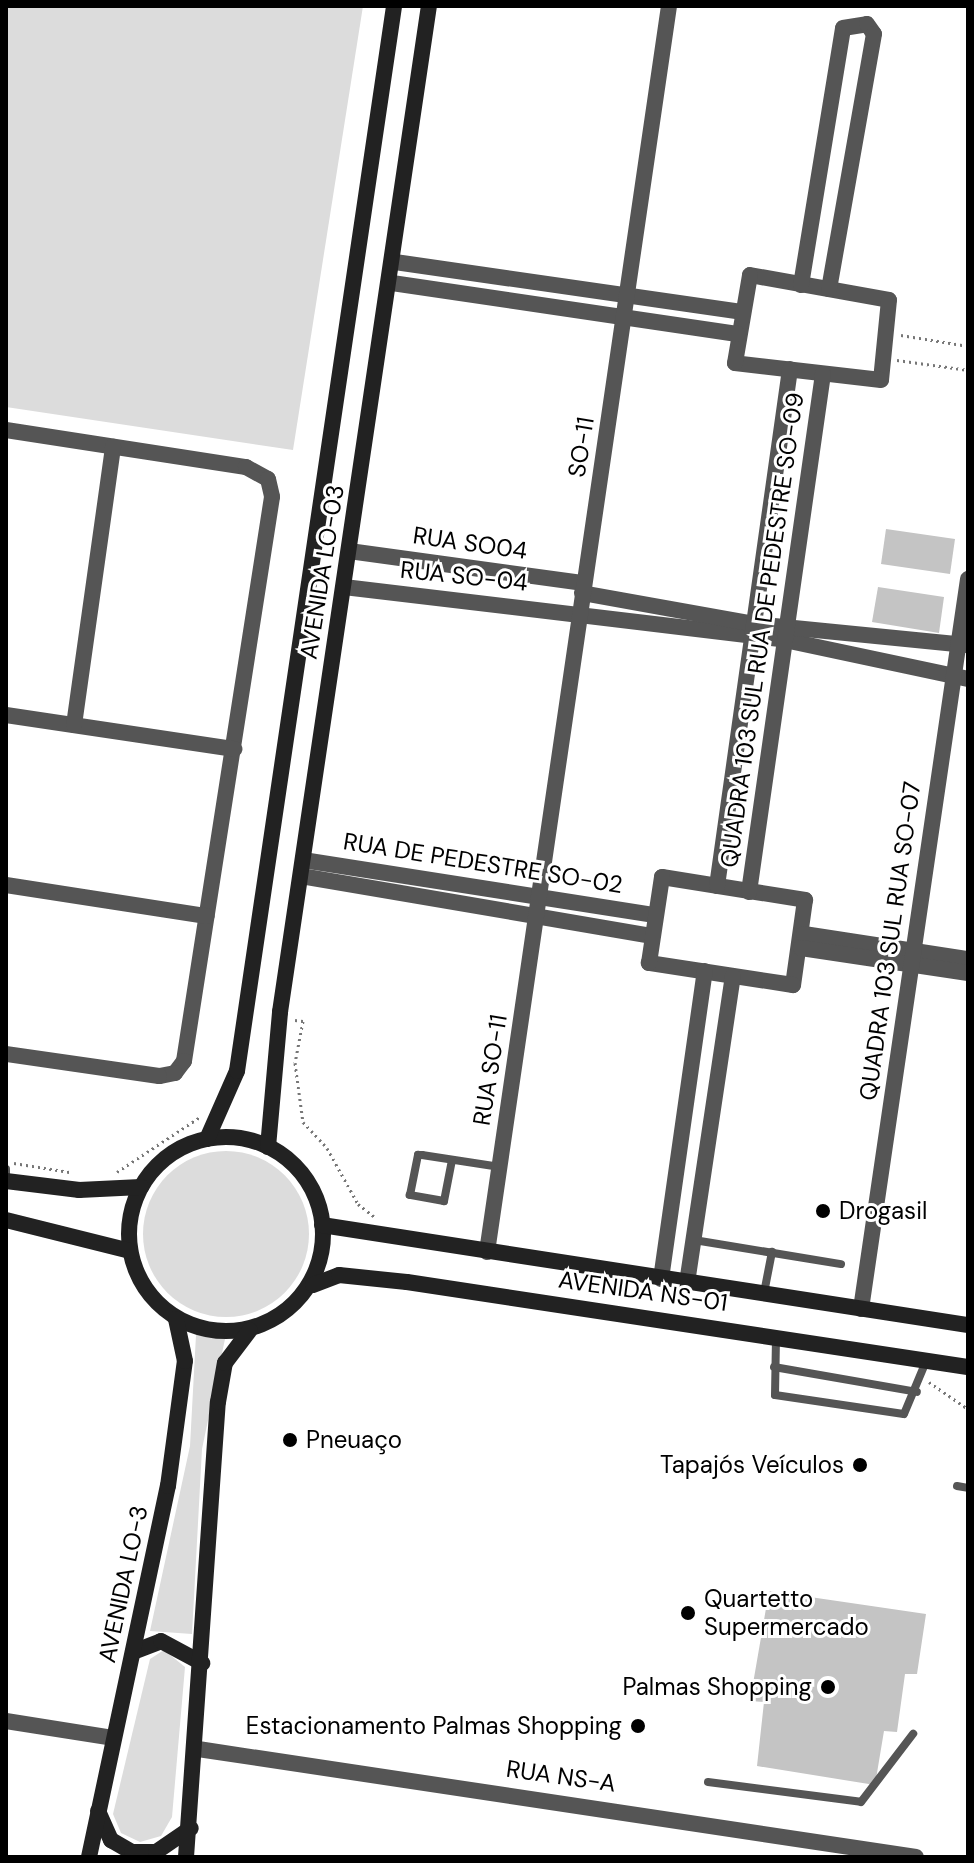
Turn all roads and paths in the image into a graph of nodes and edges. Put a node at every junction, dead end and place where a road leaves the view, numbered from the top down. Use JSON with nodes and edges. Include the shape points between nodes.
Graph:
{"nodes":[{"id":1,"x":394,"y":6,"type":"edge"},
{"id":2,"x":429,"y":6,"type":"edge"},
{"id":3,"x":669,"y":6,"type":"edge"},
{"id":4,"x":395,"y":262,"type":"junction"},
{"id":5,"x":392,"y":283,"type":"junction"},
{"id":6,"x":801,"y":285,"type":"junction"},
{"id":7,"x":829,"y":289,"type":"junction"},
{"id":8,"x":629,"y":295,"type":"junction"},
{"id":9,"x":741,"y":312,"type":"junction"},
{"id":10,"x":626,"y":318,"type":"junction"},
{"id":11,"x":889,"y":333,"type":"junction"},
{"id":12,"x":737,"y":334,"type":"junction"},
{"id":13,"x":968,"y":346,"type":"edge"},
{"id":14,"x":886,"y":359,"type":"junction"},
{"id":15,"x":790,"y":369,"type":"junction"},
{"id":16,"x":968,"y":370,"type":"edge"},
{"id":17,"x":823,"y":374,"type":"junction"},
{"id":18,"x":6,"y":430,"type":"edge"},
{"id":19,"x":113,"y":447,"type":"junction"},
{"id":20,"x":349,"y":551,"type":"junction"},
{"id":21,"x":968,"y":579,"type":"edge"},
{"id":22,"x":344,"y":587,"type":"junction"},
{"id":23,"x":583,"y":588,"type":"junction"},
{"id":24,"x":579,"y":613,"type":"junction"},
{"id":25,"x":754,"y":630,"type":"junction"},
{"id":26,"x":781,"y":633,"type":"junction"},
{"id":27,"x":963,"y":644,"type":"edge"},
{"id":28,"x":960,"y":678,"type":"edge"},
{"id":29,"x":6,"y":715,"type":"edge"},
{"id":30,"x":74,"y":725,"type":"junction"},
{"id":31,"x":234,"y":749,"type":"junction"},
{"id":32,"x":302,"y":868,"type":"junction"},
{"id":33,"x":6,"y":885,"type":"edge"},
{"id":34,"x":717,"y":886,"type":"junction"},
{"id":35,"x":749,"y":892,"type":"junction"},
{"id":36,"x":540,"y":895,"type":"junction"},
{"id":37,"x":538,"y":915,"type":"junction"},
{"id":38,"x":655,"y":915,"type":"junction"},
{"id":39,"x":207,"y":916,"type":"junction"},
{"id":40,"x":651,"y":936,"type":"junction"},
{"id":41,"x":802,"y":941,"type":"junction"},
{"id":42,"x":910,"y":958,"type":"junction"},
{"id":43,"x":968,"y":959,"type":"edge"},
{"id":44,"x":705,"y":971,"type":"junction"},
{"id":45,"x":968,"y":973,"type":"edge"},
{"id":46,"x":733,"y":976,"type":"junction"},
{"id":47,"x":6,"y":1054,"type":"edge"},
{"id":48,"x":207,"y":1139,"type":"junction"},
{"id":49,"x":268,"y":1147,"type":"junction"},
{"id":50,"x":452,"y":1160,"type":"junction"},
{"id":51,"x":500,"y":1167,"type":"junction"},
{"id":52,"x":6,"y":1169,"type":"edge"},
{"id":53,"x":6,"y":1179,"type":"edge"},
{"id":54,"x":141,"y":1187,"type":"junction"},
{"id":55,"x":6,"y":1220,"type":"edge"},
{"id":56,"x":322,"y":1225,"type":"junction"},
{"id":57,"x":694,"y":1240,"type":"junction"},
{"id":58,"x":130,"y":1251,"type":"junction"},
{"id":59,"x":487,"y":1252,"type":"junction"},
{"id":60,"x":772,"y":1252,"type":"junction"},
{"id":61,"x":841,"y":1264,"type":"dead end"},
{"id":62,"x":661,"y":1279,"type":"junction"},
{"id":63,"x":687,"y":1283,"type":"junction"},
{"id":64,"x":313,"y":1285,"type":"junction"},
{"id":65,"x":764,"y":1293,"type":"junction"},
{"id":66,"x":861,"y":1309,"type":"junction"},
{"id":67,"x":176,"y":1319,"type":"junction"},
{"id":68,"x":968,"y":1325,"type":"edge"},
{"id":69,"x":250,"y":1330,"type":"junction"},
{"id":70,"x":777,"y":1335,"type":"junction"},
{"id":71,"x":928,"y":1358,"type":"junction"},
{"id":72,"x":774,"y":1367,"type":"junction"},
{"id":73,"x":968,"y":1367,"type":"edge"},
{"id":74,"x":922,"y":1378,"type":"junction"},
{"id":75,"x":917,"y":1392,"type":"junction"},
{"id":76,"x":968,"y":1409,"type":"edge"},
{"id":77,"x":957,"y":1486,"type":"dead end"},
{"id":78,"x":968,"y":1488,"type":"edge"},
{"id":79,"x":133,"y":1652,"type":"junction"},
{"id":80,"x":202,"y":1663,"type":"junction"},
{"id":81,"x":6,"y":1721,"type":"edge"},
{"id":82,"x":913,"y":1734,"type":"dead end"},
{"id":83,"x":113,"y":1738,"type":"junction"},
{"id":84,"x":198,"y":1749,"type":"junction"},
{"id":85,"x":708,"y":1782,"type":"dead end"},
{"id":86,"x":97,"y":1809,"type":"junction"},
{"id":87,"x":191,"y":1828,"type":"junction"},
{"id":88,"x":89,"y":1857,"type":"edge"},
{"id":89,"x":186,"y":1857,"type":"edge"},
{"id":90,"x":916,"y":1857,"type":"edge"}],
"edges":[{"from":1,"to":48,"type":"street","name":"AVENIDA LO-03","via":[[237,1071]]},
{"from":2,"to":4,"type":"street","name":"AVENIDA LO-03"},
{"from":3,"to":8,"type":"street","name":"SO-11"},
{"from":4,"to":5,"type":"street","name":"AVENIDA LO-03"},
{"from":4,"to":8,"type":"street"},
{"from":5,"to":10,"type":"street"},
{"from":5,"to":20,"type":"street","name":"AVENIDA LO-03"},
{"from":6,"to":7,"type":"street"},
{"from":6,"to":7,"type":"street","via":[[843,28],[865,24],[874,34]]},
{"from":6,"to":9,"type":"street","via":[[750,275]]},
{"from":7,"to":11,"type":"street","via":[[889,300]]},
{"from":8,"to":9,"type":"street"},
{"from":8,"to":10,"type":"street","name":"SO-11"},
{"from":9,"to":12,"type":"street"},
{"from":10,"to":12,"type":"street"},
{"from":10,"to":23,"type":"street","name":"SO-11"},
{"from":11,"to":13,"type":"path"},
{"from":11,"to":14,"type":"street"},
{"from":12,"to":15,"type":"street","via":[[737,364]]},
{"from":14,"to":16,"type":"path"},
{"from":14,"to":17,"type":"street","via":[[880,380]]},
{"from":15,"to":17,"type":"street"},
{"from":15,"to":25,"type":"street","name":"QUADRA 103 SUL RUA DE PEDESTRE SO-09"},
{"from":17,"to":26,"type":"street","name":"QUADRA 103 SUL RUA DE PEDESTRE SO-09"},
{"from":18,"to":19,"type":"street"},
{"from":19,"to":30,"type":"street"},
{"from":19,"to":31,"type":"street","via":[[246,467],[268,479],[272,497]]},
{"from":20,"to":22,"type":"street","name":"AVENIDA LO-03"},
{"from":20,"to":23,"type":"street","name":"RUA SO04"},
{"from":21,"to":27,"type":"street","name":"QUADRA 103 SUL RUA SO-07"},
{"from":22,"to":24,"type":"street","name":"RUA SO-04"},
{"from":22,"to":32,"type":"street","name":"AVENIDA LO-03"},
{"from":23,"to":24,"type":"street","name":"SO-11"},
{"from":23,"to":25,"type":"street","name":"RUA SO04"},
{"from":24,"to":25,"type":"street","name":"RUA SO-04"},
{"from":24,"to":36,"type":"street","name":"SO-11"},
{"from":25,"to":26,"type":"street"},
{"from":25,"to":34,"type":"street","name":"QUADRA 103 SUL RUA DE PEDESTRE SO-09"},
{"from":26,"to":27,"type":"street"},
{"from":26,"to":28,"type":"street"},
{"from":26,"to":35,"type":"street","name":"QUADRA 103 SUL RUA DE PEDESTRE SO-09"},
{"from":27,"to":28,"type":"street","name":"QUADRA 103 SUL RUA SO-07"},
{"from":28,"to":42,"type":"street","name":"QUADRA 103 SUL RUA SO-07"},
{"from":29,"to":30,"type":"street"},
{"from":30,"to":31,"type":"street"},
{"from":31,"to":39,"type":"street"},
{"from":32,"to":36,"type":"street","name":"RUA DE PEDESTRE SO-02"},
{"from":32,"to":37,"type":"street","name":"RUA DE PEDESTRE SO-02"},
{"from":32,"to":49,"type":"street","name":"AVENIDA LO-03"},
{"from":33,"to":39,"type":"street"},
{"from":34,"to":35,"type":"street"},
{"from":34,"to":38,"type":"street","via":[[662,877]]},
{"from":35,"to":41,"type":"street","via":[[805,900]]},
{"from":36,"to":37,"type":"street","name":"RUA SO-11"},
{"from":36,"to":38,"type":"street","name":"RUA DE PEDESTRE SO-02"},
{"from":37,"to":40,"type":"street","name":"RUA DE PEDESTRE SO-02"},
{"from":37,"to":51,"type":"street","name":"RUA SO-11"},
{"from":38,"to":40,"type":"street"},
{"from":39,"to":47,"type":"street","via":[[185,1058],[175,1073]]},
{"from":40,"to":44,"type":"street","via":[[649,963]]},
{"from":41,"to":42,"type":"street"},
{"from":41,"to":46,"type":"street","via":[[793,985]]},
{"from":42,"to":43,"type":"street"},
{"from":42,"to":45,"type":"street"},
{"from":42,"to":66,"type":"street","name":"QUADRA 103 SUL RUA SO-07"},
{"from":44,"to":46,"type":"street"},
{"from":44,"to":62,"type":"street"},
{"from":46,"to":57,"type":"street"},
{"from":48,"to":49,"type":"street"},
{"from":48,"to":54,"type":"street","via":[[166,1157]]},
{"from":49,"to":56,"type":"street","via":[[306,1177]]},
{"from":50,"to":50,"type":"lane","via":[[418,1155],[410,1195],[446,1200]]},
{"from":50,"to":51,"type":"lane"},
{"from":51,"to":59,"type":"street","name":"RUA SO-11"},
{"from":52,"to":53,"type":"lane"},
{"from":53,"to":54,"type":"street","via":[[79,1190]]},
{"from":54,"to":58,"type":"street","via":[[131,1209]]},
{"from":55,"to":58,"type":"street","via":[[91,1235]]},
{"from":56,"to":59,"type":"street","name":"AVENIDA NS-01"},
{"from":56,"to":64,"type":"street"},
{"from":57,"to":60,"type":"lane"},
{"from":57,"to":63,"type":"street"},
{"from":58,"to":67,"type":"street","via":[[152,1298]]},
{"from":59,"to":62,"type":"street","name":"AVENIDA NS-01"},
{"from":60,"to":61,"type":"lane"},
{"from":60,"to":65,"type":"lane"},
{"from":62,"to":63,"type":"street","name":"AVENIDA NS-01"},
{"from":63,"to":65,"type":"street","name":"AVENIDA NS-01"},
{"from":64,"to":69,"type":"street","via":[[279,1317]]},
{"from":64,"to":70,"type":"street","name":"AVENIDA NS-01","via":[[350,1275]]},
{"from":65,"to":66,"type":"street","name":"AVENIDA NS-01"},
{"from":66,"to":68,"type":"street","name":"AVENIDA NS-01"},
{"from":67,"to":69,"type":"street","via":[[199,1329]]},
{"from":67,"to":79,"type":"street","name":"AVENIDA LO-3","via":[[185,1361],[177,1436]]},
{"from":69,"to":80,"type":"street","via":[[225,1363],[218,1402]]},
{"from":70,"to":71,"type":"street","name":"AVENIDA NS-01"},
{"from":70,"to":72,"type":"lane"},
{"from":71,"to":73,"type":"street","name":"AVENIDA NS-01"},
{"from":71,"to":74,"type":"lane"},
{"from":72,"to":75,"type":"lane"},
{"from":72,"to":75,"type":"lane","via":[[775,1395],[904,1414]]},
{"from":74,"to":75,"type":"lane"},
{"from":74,"to":76,"type":"path"},
{"from":77,"to":78,"type":"lane"},
{"from":79,"to":80,"type":"street","via":[[161,1641]]},
{"from":79,"to":83,"type":"street","name":"AVENIDA LO-3"},
{"from":80,"to":84,"type":"street"},
{"from":81,"to":83,"type":"street"},
{"from":82,"to":85,"type":"lane","via":[[861,1802]]},
{"from":83,"to":86,"type":"street","name":"AVENIDA LO-3"},
{"from":84,"to":87,"type":"street"},
{"from":84,"to":90,"type":"street","name":"RUA NS-A"},
{"from":86,"to":87,"type":"street","via":[[111,1840],[132,1852],[156,1852]]},
{"from":86,"to":88,"type":"street","name":"AVENIDA LO-3"},
{"from":87,"to":89,"type":"street"}]}
